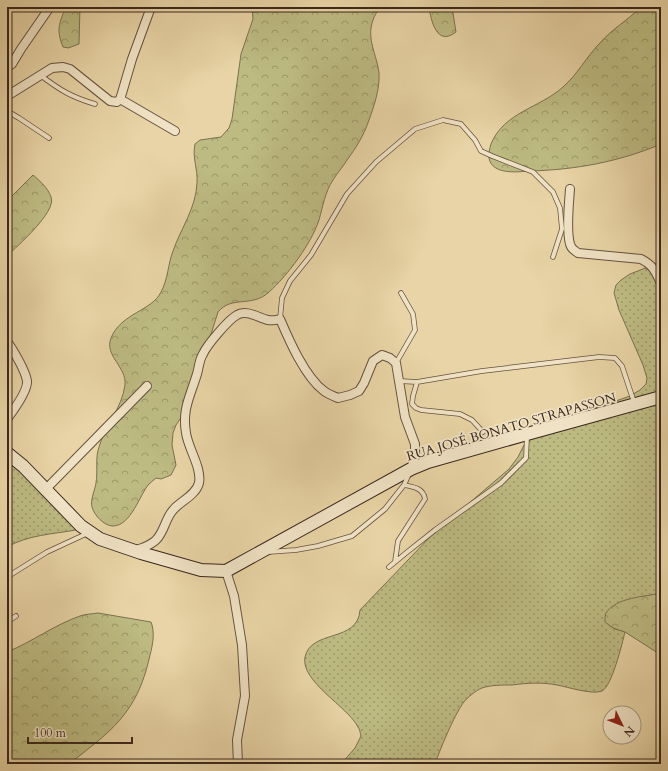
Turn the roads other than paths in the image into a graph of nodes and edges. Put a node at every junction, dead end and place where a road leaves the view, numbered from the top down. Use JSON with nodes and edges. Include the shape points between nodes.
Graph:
{"nodes":[{"id":1,"x":50,"y":7,"type":"edge"},
{"id":2,"x":152,"y":7,"type":"edge"},
{"id":3,"x":7,"y":68,"type":"edge"},
{"id":4,"x":40,"y":75,"type":"junction"},
{"id":5,"x":7,"y":95,"type":"edge"},
{"id":6,"x":120,"y":99,"type":"junction"},
{"id":7,"x":95,"y":104,"type":"dead end"},
{"id":8,"x":7,"y":111,"type":"edge"},
{"id":9,"x":176,"y":131,"type":"dead end"},
{"id":10,"x":49,"y":138,"type":"dead end"},
{"id":11,"x":570,"y":189,"type":"dead end"},
{"id":12,"x":553,"y":257,"type":"dead end"},
{"id":13,"x":658,"y":267,"type":"edge"},
{"id":14,"x":661,"y":283,"type":"edge"},
{"id":15,"x":401,"y":293,"type":"dead end"},
{"id":16,"x":280,"y":319,"type":"junction"},
{"id":17,"x":9,"y":344,"type":"dead end"},
{"id":18,"x":396,"y":363,"type":"junction"},
{"id":19,"x":399,"y":381,"type":"junction"},
{"id":20,"x":417,"y":382,"type":"junction"},
{"id":21,"x":147,"y":386,"type":"dead end"},
{"id":22,"x":661,"y":397,"type":"edge"},
{"id":23,"x":635,"y":404,"type":"junction"},
{"id":24,"x":7,"y":419,"type":"edge"},
{"id":25,"x":483,"y":432,"type":"dead end"},
{"id":26,"x":527,"y":434,"type":"junction"},
{"id":27,"x":7,"y":452,"type":"edge"},
{"id":28,"x":411,"y":469,"type":"junction"},
{"id":29,"x":404,"y":485,"type":"junction"},
{"id":30,"x":45,"y":490,"type":"junction"},
{"id":31,"x":90,"y":532,"type":"junction"},
{"id":32,"x":133,"y":551,"type":"junction"},
{"id":33,"x":260,"y":552,"type":"junction"},
{"id":34,"x":395,"y":562,"type":"junction"},
{"id":35,"x":389,"y":567,"type":"dead end"},
{"id":36,"x":226,"y":572,"type":"junction"},
{"id":37,"x":7,"y":577,"type":"edge"},
{"id":38,"x":16,"y":616,"type":"dead end"},
{"id":39,"x":7,"y":622,"type":"edge"},
{"id":40,"x":238,"y":764,"type":"edge"}],
"edges":[{"from":1,"to":3,"type":"street"},
{"from":2,"to":6,"type":"street"},
{"from":4,"to":5,"type":"street"},
{"from":4,"to":6,"type":"street","via":[[52,68],[70,69],[110,101],[116,102]]},
{"from":4,"to":7,"type":"lane","via":[[75,98]]},
{"from":6,"to":9,"type":"street"},
{"from":8,"to":10,"type":"lane"},
{"from":11,"to":13,"type":"street","via":[[569,230],[573,249],[578,253],[641,259]]},
{"from":12,"to":16,"type":"lane","via":[[562,229],[560,208],[553,192],[533,172],[481,151],[461,124],[443,120],[414,129],[376,162],[347,194],[311,255],[290,281],[282,298]]},
{"from":13,"to":14,"type":"street"},
{"from":15,"to":18,"type":"lane","via":[[413,314],[416,330]]},
{"from":16,"to":18,"type":"street","via":[[288,339],[311,377],[324,391],[338,398],[359,391],[373,361],[382,355]]},
{"from":16,"to":32,"type":"street","via":[[274,321],[245,313],[238,314],[202,354],[184,418],[189,446],[198,470],[198,484],[195,490],[173,509],[163,532],[155,541]]},
{"from":17,"to":24,"type":"street","via":[[27,381],[25,390]]},
{"from":18,"to":19,"type":"street"},
{"from":19,"to":20,"type":"lane"},
{"from":19,"to":28,"type":"street","via":[[405,417],[414,444],[415,458]]},
{"from":20,"to":23,"type":"lane","via":[[490,370],[599,357],[615,358],[622,366]]},
{"from":20,"to":25,"type":"lane","via":[[412,404],[416,408],[460,414],[472,420]]},
{"from":21,"to":30,"type":"street"},
{"from":22,"to":23,"type":"street","name":"RUA JOSÉ BONATO STRAPASSON"},
{"from":23,"to":26,"type":"street","name":"RUA JOSÉ BONATO STRAPASSON"},
{"from":26,"to":28,"type":"street","name":"RUA JOSÉ BONATO STRAPASSON"},
{"from":26,"to":34,"type":"lane","via":[[526,458],[513,472]]},
{"from":27,"to":30,"type":"street"},
{"from":28,"to":29,"type":"lane"},
{"from":28,"to":33,"type":"street","name":"RUA JOSÉ BONATO STRAPASSON"},
{"from":29,"to":33,"type":"lane","via":[[385,510],[352,536],[296,550]]},
{"from":29,"to":34,"type":"lane","via":[[417,488],[424,494],[425,499],[398,540]]},
{"from":30,"to":31,"type":"street"},
{"from":31,"to":32,"type":"street","via":[[100,539]]},
{"from":31,"to":37,"type":"lane","via":[[47,552]]},
{"from":32,"to":36,"type":"street","via":[[201,570]]},
{"from":33,"to":36,"type":"street","name":"RUA JOSÉ BONATO STRAPASSON"},
{"from":34,"to":35,"type":"lane"},
{"from":36,"to":40,"type":"street","via":[[234,596],[243,652],[245,696],[237,740]]},
{"from":38,"to":39,"type":"lane"}]}
